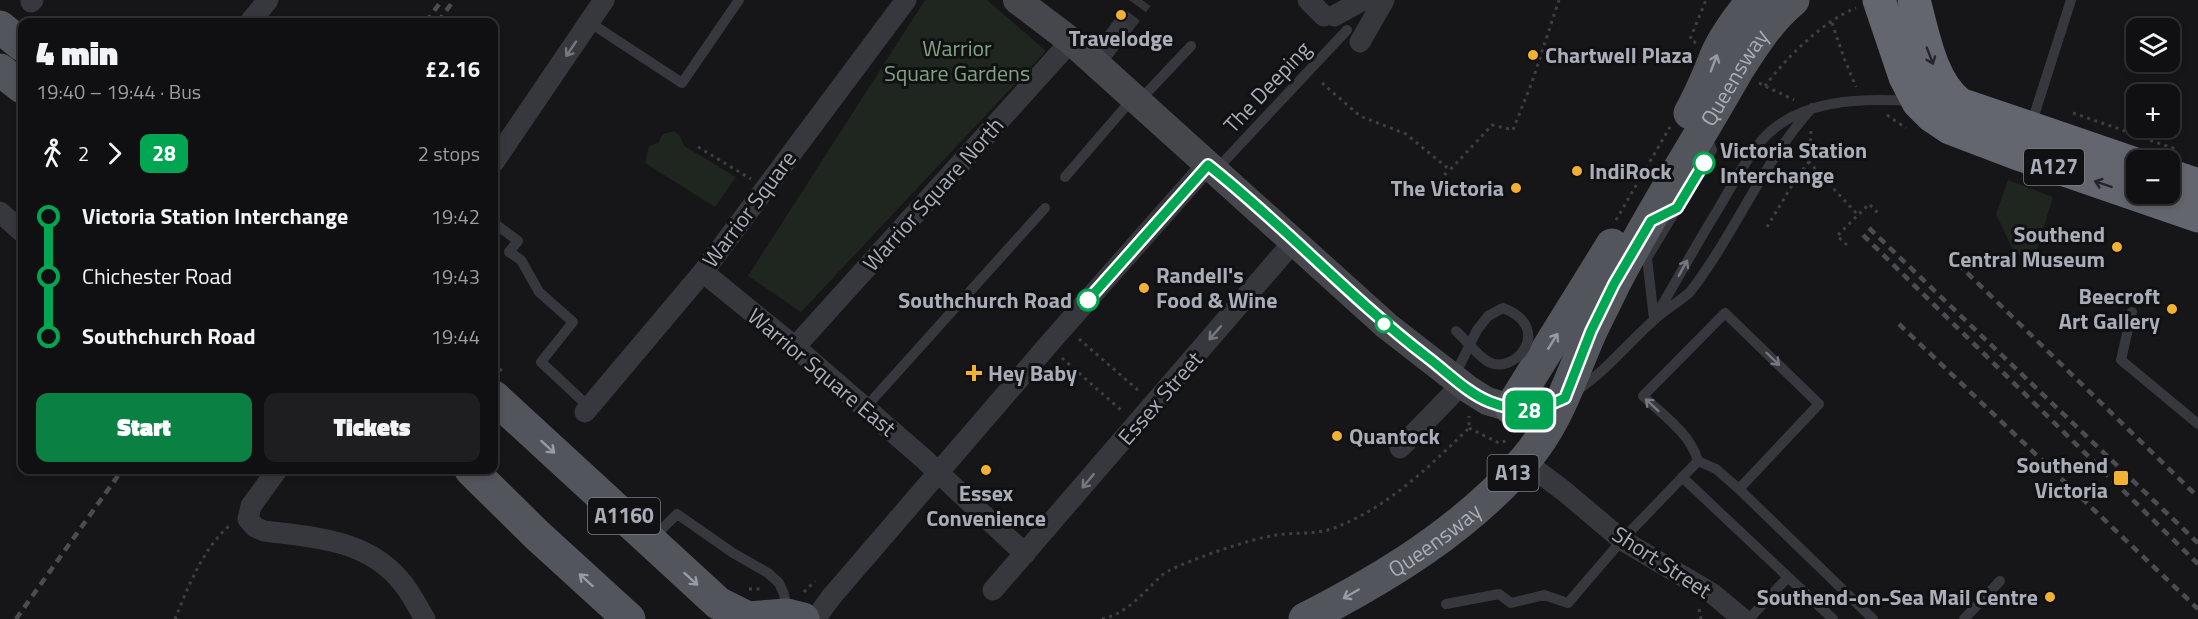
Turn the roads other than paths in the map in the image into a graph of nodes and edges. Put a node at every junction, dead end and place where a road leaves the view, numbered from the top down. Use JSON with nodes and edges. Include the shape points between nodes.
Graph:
{"nodes":[{"id":1,"x":268,"y":0,"type":"edge"},
{"id":2,"x":604,"y":0,"type":"edge"},
{"id":3,"x":739,"y":0,"type":"edge"},
{"id":4,"x":906,"y":0,"type":"edge"},
{"id":5,"x":1017,"y":0,"type":"edge"},
{"id":6,"x":1033,"y":0,"type":"edge"},
{"id":7,"x":1308,"y":0,"type":"edge"},
{"id":8,"x":1363,"y":0,"type":"edge"},
{"id":9,"x":1384,"y":0,"type":"edge"},
{"id":10,"x":1793,"y":0,"type":"edge"},
{"id":11,"x":1914,"y":0,"type":"edge"},
{"id":12,"x":2071,"y":0,"type":"edge"},
{"id":13,"x":1869,"y":4,"type":"edge"},
{"id":14,"x":1741,"y":10,"type":"edge"},
{"id":15,"x":253,"y":18,"type":"edge"},
{"id":16,"x":589,"y":22,"type":"junction"},
{"id":17,"x":1341,"y":26,"type":"junction"},
{"id":18,"x":0,"y":27,"type":"edge"},
{"id":19,"x":1119,"y":31,"type":"tunnel mouth"},
{"id":20,"x":1071,"y":41,"type":"junction"},
{"id":21,"x":18,"y":42,"type":"edge"},
{"id":22,"x":1191,"y":46,"type":"dead end"},
{"id":23,"x":1095,"y":63,"type":"junction"},
{"id":24,"x":0,"y":70,"type":"edge"},
{"id":25,"x":18,"y":84,"type":"edge"},
{"id":26,"x":1136,"y":100,"type":"junction"},
{"id":27,"x":1918,"y":102,"type":"junction"},
{"id":28,"x":1960,"y":104,"type":"junction"},
{"id":29,"x":1812,"y":108,"type":"junction"},
{"id":30,"x":2030,"y":128,"type":"junction"},
{"id":31,"x":1994,"y":131,"type":"junction"},
{"id":32,"x":498,"y":156,"type":"edge"},
{"id":33,"x":2126,"y":161,"type":"edge"},
{"id":34,"x":1212,"y":168,"type":"junction"},
{"id":35,"x":1065,"y":177,"type":"dead end"},
{"id":36,"x":2180,"y":179,"type":"edge"},
{"id":37,"x":2198,"y":185,"type":"edge"},
{"id":38,"x":1046,"y":208,"type":"dead end"},
{"id":39,"x":0,"y":212,"type":"edge"},
{"id":40,"x":1664,"y":214,"type":"junction"},
{"id":41,"x":2198,"y":216,"type":"edge"},
{"id":42,"x":498,"y":227,"type":"edge"},
{"id":43,"x":18,"y":228,"type":"edge"},
{"id":44,"x":1294,"y":241,"type":"junction"},
{"id":45,"x":703,"y":272,"type":"junction"},
{"id":46,"x":2132,"y":312,"type":"dead end"},
{"id":47,"x":1654,"y":319,"type":"junction"},
{"id":48,"x":1456,"y":331,"type":"dead end"},
{"id":49,"x":795,"y":347,"type":"junction"},
{"id":50,"x":1458,"y":381,"type":"junction"},
{"id":51,"x":1565,"y":398,"type":"junction"},
{"id":52,"x":498,"y":401,"type":"edge"},
{"id":53,"x":865,"y":408,"type":"junction"},
{"id":54,"x":1511,"y":408,"type":"junction"},
{"id":55,"x":587,"y":410,"type":"joint"},
{"id":56,"x":2198,"y":424,"type":"edge"},
{"id":57,"x":1400,"y":448,"type":"dead end"},
{"id":58,"x":1512,"y":452,"type":"junction"},
{"id":59,"x":1698,"y":461,"type":"junction"},
{"id":60,"x":274,"y":474,"type":"edge"},
{"id":61,"x":475,"y":474,"type":"edge"},
{"id":62,"x":939,"y":474,"type":"junction"},
{"id":63,"x":1683,"y":477,"type":"junction"},
{"id":64,"x":1739,"y":489,"type":"junction"},
{"id":65,"x":1622,"y":540,"type":"junction"},
{"id":66,"x":650,"y":542,"type":"junction"},
{"id":67,"x":1025,"y":554,"type":"junction"},
{"id":68,"x":1788,"y":577,"type":"junction"},
{"id":69,"x":2000,"y":580,"type":"dead end"},
{"id":70,"x":993,"y":590,"type":"dead end"},
{"id":71,"x":1446,"y":604,"type":"dead end"},
{"id":72,"x":748,"y":618,"type":"edge"},
{"id":73,"x":802,"y":618,"type":"edge"},
{"id":74,"x":425,"y":619,"type":"edge"},
{"id":75,"x":629,"y":619,"type":"edge"},
{"id":76,"x":1305,"y":619,"type":"edge"},
{"id":77,"x":1743,"y":619,"type":"edge"},
{"id":78,"x":1749,"y":619,"type":"edge"},
{"id":79,"x":1833,"y":619,"type":"edge"},
{"id":80,"x":1873,"y":619,"type":"edge"},
{"id":81,"x":1964,"y":619,"type":"edge"}],
"edges":[{"from":1,"to":15,"type":"street"},
{"from":2,"to":16,"type":"street"},
{"from":3,"to":16,"type":"lane","via":[[682,83]]},
{"from":4,"to":45,"type":"street","name":"Warrior Square"},
{"from":5,"to":20,"type":"street"},
{"from":6,"to":20,"type":"street"},
{"from":7,"to":17,"type":"street"},
{"from":8,"to":17,"type":"street"},
{"from":9,"to":17,"type":"street"},
{"from":10,"to":40,"type":"main road","name":"Queensway","number":"A13","via":[[1779,11],[1689,124]]},
{"from":11,"to":28,"type":"highway","one_way":true,"via":[[1940,80]]},
{"from":12,"to":30,"type":"lane"},
{"from":13,"to":27,"type":"highway","number":"A127"},
{"from":54,"to":14,"type":"main road","name":"Queensway","one_way":true,"via":[[1702,92]]},
{"from":16,"to":32,"type":"street","one_way":true},
{"from":17,"to":34,"type":"lane","name":"The Deeping"},
{"from":18,"to":21,"type":"main road"},
{"from":19,"to":23,"type":"street"},
{"from":20,"to":23,"type":"street"},
{"from":20,"to":49,"type":"street","name":"Warrior Square North"},
{"from":22,"to":26,"type":"lane"},
{"from":23,"to":26,"type":"street"},
{"from":24,"to":25,"type":"main road"},
{"from":26,"to":34,"type":"street"},
{"from":26,"to":35,"type":"lane"},
{"from":27,"to":28,"type":"lane"},
{"from":27,"to":29,"type":"lane","via":[[1863,99]]},
{"from":27,"to":31,"type":"highway","number":"A127","via":[[1950,128]]},
{"from":28,"to":31,"type":"highway","number":"A127"},
{"from":29,"to":47,"type":"lane","via":[[1776,154],[1698,281],[1682,300]]},
{"from":47,"to":29,"type":"lane","one_way":true,"via":[[1753,152],[1777,127]]},
{"from":30,"to":31,"type":"highway","number":"A127"},
{"from":30,"to":33,"type":"highway","number":"A127"},
{"from":41,"to":31,"type":"highway","number":"A127","one_way":true},
{"from":34,"to":44,"type":"street"},
{"from":34,"to":62,"type":"street","via":[[1063,328]]},
{"from":36,"to":37,"type":"highway"},
{"from":38,"to":53,"type":"lane"},
{"from":39,"to":43,"type":"street"},
{"from":40,"to":47,"type":"lane","via":[[1647,258]]},
{"from":40,"to":51,"type":"main road","name":"Queensway","number":"A13","via":[[1614,284]]},
{"from":42,"to":55,"type":"lane","via":[[518,241],[509,252],[520,260],[539,292],[573,322],[541,362]]},
{"from":44,"to":50,"type":"street","via":[[1387,326]]},
{"from":44,"to":67,"type":"street","name":"Essex Street","one_way":true},
{"from":45,"to":49,"type":"street","name":"Warrior Square East"},
{"from":45,"to":55,"type":"street","name":"Warrior Square"},
{"from":46,"to":56,"type":"lane","via":[[2121,360]]},
{"from":47,"to":51,"type":"lane","via":[[1595,377]]},
{"from":48,"to":50,"type":"lane","bridge":true,"via":[[1487,361],[1497,364],[1519,356],[1527,345],[1529,331],[1514,312],[1503,308],[1488,316],[1477,330]]},
{"from":49,"to":53,"type":"street","name":"Warrior Square East"},
{"from":50,"to":54,"type":"street","via":[[1487,401]]},
{"from":50,"to":57,"type":"street"},
{"from":51,"to":54,"type":"lane","via":[[1545,408]]},
{"from":51,"to":58,"type":"main road","name":"Queensway","number":"A13","via":[[1535,448]]},
{"from":52,"to":66,"type":"main road","number":"A1160","one_way":true},
{"from":53,"to":62,"type":"street","name":"Warrior Square East"},
{"from":58,"to":65,"type":"street","name":"Short Street"},
{"from":58,"to":76,"type":"main road","name":"Queensway","number":"A13","one_way":true,"via":[[1474,511],[1396,568]]},
{"from":59,"to":63,"type":"lane"},
{"from":59,"to":64,"type":"lane","via":[[1716,469]]},
{"from":59,"to":64,"type":"lane","one_way":true,"via":[[1694,446],[1643,396],[1725,314],[1819,404]]},
{"from":60,"to":74,"type":"street","via":[[251,506],[248,519],[255,527],[328,539],[368,555],[400,580]]},
{"from":75,"to":61,"type":"main road","one_way":true},
{"from":62,"to":67,"type":"street"},
{"from":62,"to":73,"type":"street","via":[[832,596]]},
{"from":63,"to":65,"type":"lane"},
{"from":63,"to":68,"type":"lane"},
{"from":64,"to":80,"type":"lane"},
{"from":65,"to":71,"type":"lane","via":[[1568,603],[1544,595],[1511,603],[1499,594]]},
{"from":65,"to":77,"type":"street","name":"Short Street","via":[[1713,594]]},
{"from":66,"to":72,"type":"main road","number":"A1160","one_way":true,"via":[[718,603]]},
{"from":66,"to":73,"type":"lane","via":[[677,514],[768,573]]},
{"from":67,"to":70,"type":"street","name":"Essex Street"},
{"from":68,"to":78,"type":"lane"},
{"from":68,"to":79,"type":"lane"},
{"from":69,"to":81,"type":"lane"},
{"from":72,"to":73,"type":"main road"}]}
